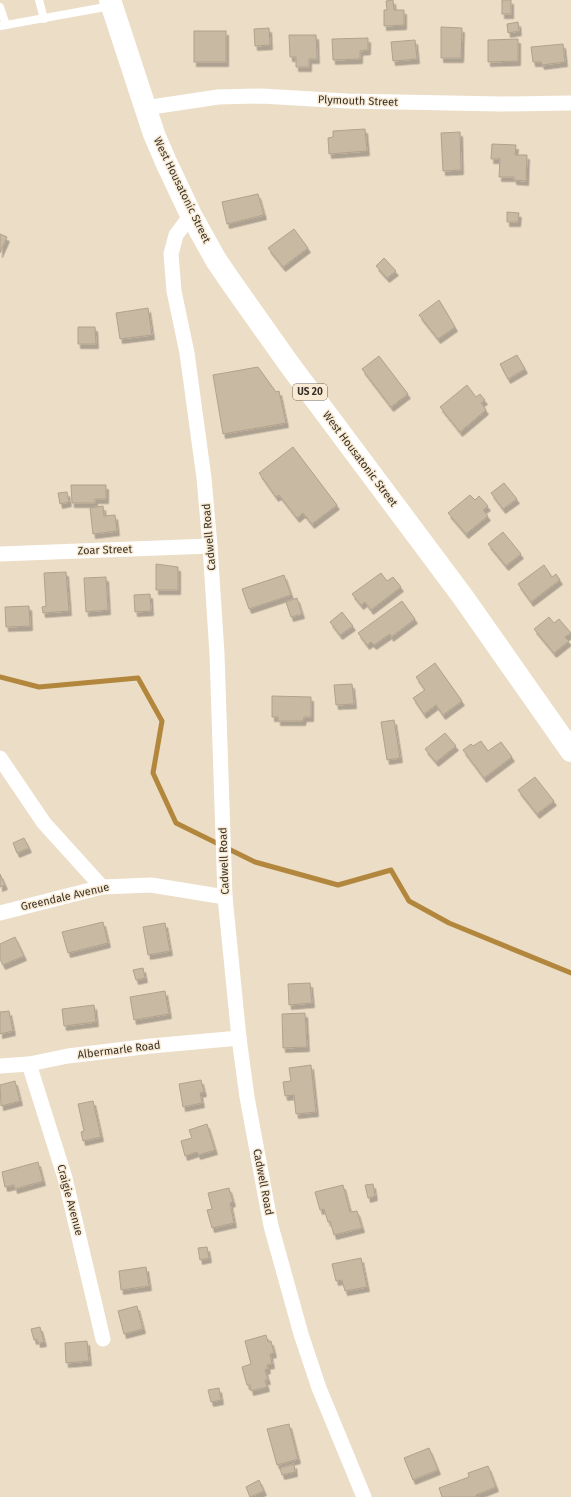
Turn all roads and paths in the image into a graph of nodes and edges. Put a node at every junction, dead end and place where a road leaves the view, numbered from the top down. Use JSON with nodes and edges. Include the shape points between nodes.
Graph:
{"nodes":[{"id":1,"x":38,"y":0,"type":"edge"},
{"id":2,"x":111,"y":3,"type":"edge"},
{"id":3,"x":0,"y":7,"type":"edge"},
{"id":4,"x":44,"y":19,"type":"junction"},
{"id":5,"x":3,"y":25,"type":"edge"},
{"id":6,"x":571,"y":103,"type":"edge"},
{"id":7,"x":145,"y":108,"type":"junction"},
{"id":8,"x":191,"y":215,"type":"junction"},
{"id":9,"x":210,"y":546,"type":"junction"},
{"id":10,"x":0,"y":554,"type":"edge"},
{"id":11,"x":571,"y":751,"type":"edge"},
{"id":12,"x":0,"y":758,"type":"edge"},
{"id":13,"x":102,"y":886,"type":"junction"},
{"id":14,"x":225,"y":897,"type":"junction"},
{"id":15,"x":0,"y":913,"type":"edge"},
{"id":16,"x":239,"y":1038,"type":"junction"},
{"id":17,"x":29,"y":1064,"type":"junction"},
{"id":18,"x":0,"y":1066,"type":"edge"},
{"id":19,"x":103,"y":1338,"type":"dead end"},
{"id":20,"x":364,"y":1497,"type":"edge"}],
"edges":[{"from":1,"to":4,"type":"lane"},
{"from":2,"to":4,"type":"lane"},
{"from":2,"to":7,"type":"highway","name":"West Housatonic Street","number":"US 20"},
{"from":3,"to":5,"type":"lane"},
{"from":4,"to":5,"type":"lane"},
{"from":6,"to":7,"type":"street","name":"Plymouth Street","via":[[354,101],[261,96],[218,97]]},
{"from":7,"to":8,"type":"highway","name":"West Housatonic Street","number":"US 20","via":[[166,162]]},
{"from":8,"to":9,"type":"street","name":"Cadwell Road","via":[[176,236],[171,254],[174,291],[188,361],[204,478]]},
{"from":8,"to":11,"type":"highway","name":"West Housatonic Street","number":"US 20","via":[[216,260],[253,314],[463,597]]},
{"from":9,"to":10,"type":"street","name":"Zoar Street"},
{"from":9,"to":14,"type":"street","name":"Cadwell Road","via":[[217,654]]},
{"from":12,"to":13,"type":"street","via":[[44,823]]},
{"from":13,"to":14,"type":"street","name":"Greendale Avenue","via":[[151,885]]},
{"from":13,"to":15,"type":"street","name":"Greendale Avenue"},
{"from":14,"to":16,"type":"street","name":"Cadwell Road"},
{"from":16,"to":17,"type":"street","name":"Albermarle Road","via":[[68,1056]]},
{"from":16,"to":20,"type":"street","name":"Cadwell Road","via":[[247,1098],[271,1226],[319,1388]]},
{"from":17,"to":18,"type":"street","name":"Albermarle Road"},
{"from":17,"to":19,"type":"street","name":"Craigie Avenue","via":[[65,1178]]}]}
